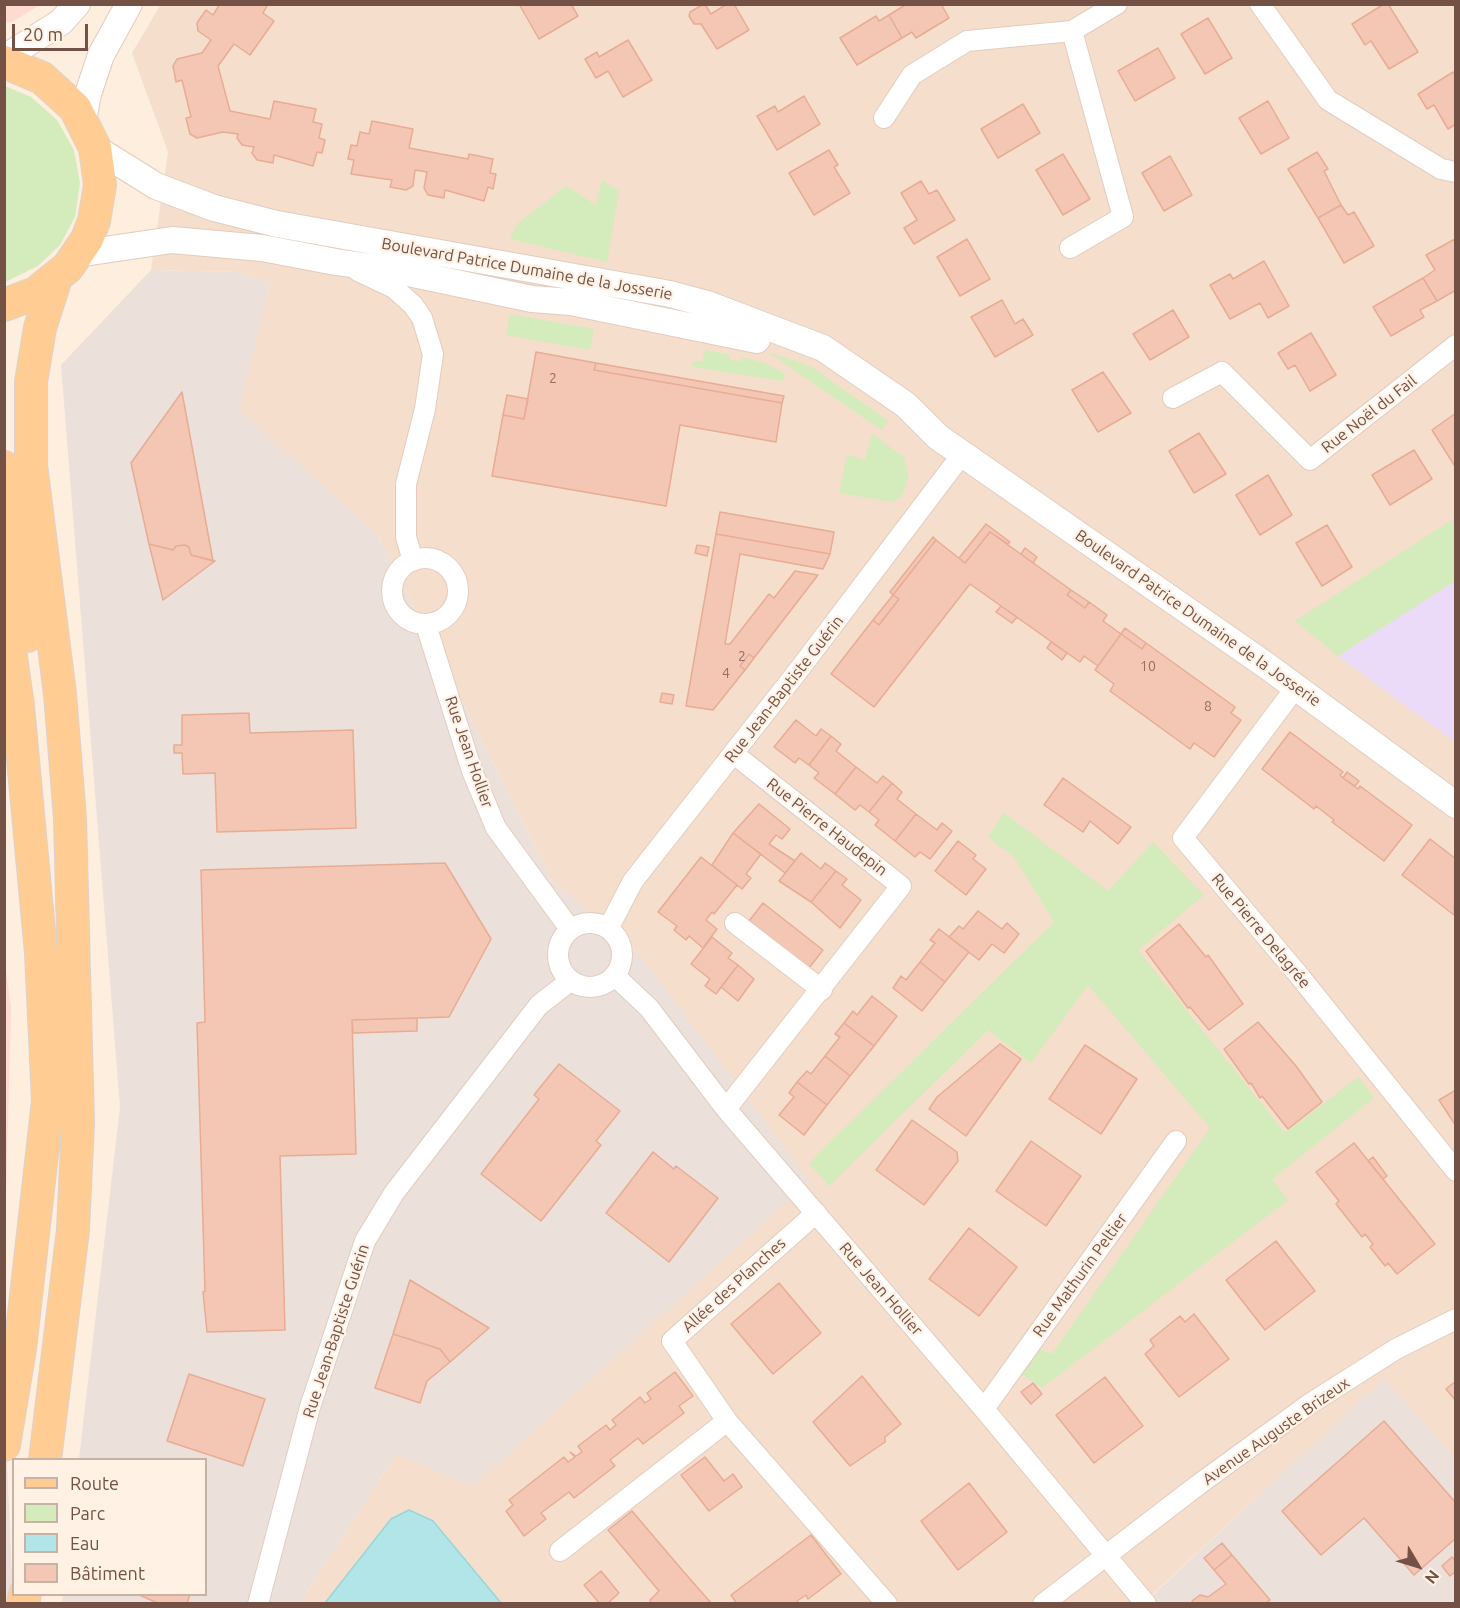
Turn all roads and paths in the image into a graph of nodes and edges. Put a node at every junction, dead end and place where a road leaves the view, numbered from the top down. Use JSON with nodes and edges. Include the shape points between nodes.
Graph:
{"nodes":[{"id":1,"x":77,"y":4,"type":"edge"},
{"id":2,"x":129,"y":4,"type":"edge"},
{"id":3,"x":1117,"y":4,"type":"edge"},
{"id":4,"x":1260,"y":4,"type":"edge"},
{"id":5,"x":1072,"y":31,"type":"junction"},
{"id":6,"x":4,"y":60,"type":"edge"},
{"id":7,"x":885,"y":118,"type":"dead end"},
{"id":8,"x":89,"y":135,"type":"junction"},
{"id":9,"x":1455,"y":171,"type":"edge"},
{"id":10,"x":1070,"y":248,"type":"dead end"},
{"id":11,"x":78,"y":254,"type":"junction"},
{"id":12,"x":336,"y":262,"type":"junction"},
{"id":13,"x":56,"y":278,"type":"junction"},
{"id":14,"x":4,"y":305,"type":"edge"},
{"id":15,"x":1455,"y":345,"type":"edge"},
{"id":16,"x":1173,"y":398,"type":"dead end"},
{"id":17,"x":938,"y":437,"type":"junction"},
{"id":18,"x":963,"y":453,"type":"junction"},
{"id":19,"x":4,"y":466,"type":"edge"},
{"id":20,"x":413,"y":561,"type":"junction"},
{"id":21,"x":4,"y":608,"type":"edge"},
{"id":22,"x":426,"y":625,"type":"junction"},
{"id":23,"x":1296,"y":687,"type":"junction"},
{"id":24,"x":4,"y":750,"type":"edge"},
{"id":25,"x":734,"y":754,"type":"junction"},
{"id":26,"x":1455,"y":805,"type":"edge"},
{"id":27,"x":33,"y":868,"type":"junction"},
{"id":28,"x":735,"y":923,"type":"dead end"},
{"id":29,"x":71,"y":925,"type":"junction"},
{"id":30,"x":609,"y":927,"type":"junction"},
{"id":31,"x":570,"y":929,"type":"junction"},
{"id":32,"x":615,"y":976,"type":"junction"},
{"id":33,"x":570,"y":981,"type":"junction"},
{"id":34,"x":822,"y":990,"type":"junction"},
{"id":35,"x":726,"y":1109,"type":"junction"},
{"id":36,"x":1176,"y":1141,"type":"dead end"},
{"id":37,"x":1455,"y":1171,"type":"edge"},
{"id":38,"x":816,"y":1213,"type":"junction"},
{"id":39,"x":1455,"y":1319,"type":"edge"},
{"id":40,"x":984,"y":1409,"type":"junction"},
{"id":41,"x":727,"y":1421,"type":"junction"},
{"id":42,"x":4,"y":1445,"type":"edge"},
{"id":43,"x":45,"y":1458,"type":"edge"},
{"id":44,"x":560,"y":1551,"type":"dead end"},
{"id":45,"x":1104,"y":1556,"type":"junction"},
{"id":46,"x":258,"y":1604,"type":"edge"},
{"id":47,"x":887,"y":1604,"type":"edge"},
{"id":48,"x":1043,"y":1604,"type":"edge"},
{"id":49,"x":1146,"y":1604,"type":"edge"}],
"edges":[{"from":1,"to":6,"type":"street","via":[[61,22]]},
{"from":2,"to":8,"type":"street","via":[[101,55],[88,94]]},
{"from":3,"to":5,"type":"street"},
{"from":4,"to":9,"type":"street","via":[[1328,99],[1441,169]]},
{"from":5,"to":7,"type":"street","via":[[967,41],[912,75]]},
{"from":5,"to":10,"type":"street","via":[[1123,217]]},
{"from":6,"to":8,"type":"main road","via":[[29,70],[54,87]]},
{"from":8,"to":11,"type":"main road","via":[[99,176],[98,203]]},
{"from":8,"to":17,"type":"street","name":"Boulevard Patrice Dumaine de la Josserie","via":[[156,186],[214,208],[277,224],[482,259],[707,304],[823,348],[906,405]]},
{"from":11,"to":12,"type":"street","name":"Boulevard Patrice Dumaine de la Josserie","via":[[172,240],[262,248]]},
{"from":11,"to":13,"type":"main road"},
{"from":12,"to":17,"type":"street","name":"Boulevard Patrice Dumaine de la Josserie","via":[[532,299],[571,302],[774,344],[817,364],[912,429]]},
{"from":12,"to":20,"type":"street","via":[[394,288],[413,305],[429,337],[433,354],[429,387],[406,484],[406,537]]},
{"from":13,"to":14,"type":"main road","via":[[36,293]]},
{"from":13,"to":29,"type":"main road","via":[[40,328],[31,382],[31,465],[60,694],[70,818]]},
{"from":15,"to":16,"type":"street","name":"Rue Noël du Fail","via":[[1310,460],[1222,372]]},
{"from":17,"to":18,"type":"street","name":"Boulevard Patrice Dumaine de la Josserie"},
{"from":18,"to":23,"type":"street","name":"Boulevard Patrice Dumaine de la Josserie"},
{"from":18,"to":25,"type":"street","name":"Rue Jean-Baptiste Guérin"},
{"from":19,"to":29,"type":"main road","via":[[51,821]]},
{"from":20,"to":22,"type":"street","via":[[400,569],[393,583],[392,598],[399,612],[411,622]]},
{"from":20,"to":22,"type":"street","via":[[440,561],[451,570],[458,587],[456,605],[444,619]]},
{"from":21,"to":27,"type":"main road","via":[[18,706]]},
{"from":22,"to":31,"type":"street","name":"Rue Jean Hollier","via":[[472,771],[496,828]]},
{"from":23,"to":26,"type":"street","name":"Boulevard Patrice Dumaine de la Josserie"},
{"from":23,"to":37,"type":"street","name":"Rue Pierre Delagrée","via":[[1183,838]]},
{"from":24,"to":27,"type":"main road"},
{"from":25,"to":30,"type":"street","name":"Rue Jean-Baptiste Guérin","via":[[633,881]]},
{"from":25,"to":34,"type":"street","name":"Rue Pierre Haudepin","via":[[901,886]]},
{"from":27,"to":42,"type":"main road","via":[[48,1101],[20,1349]]},
{"from":28,"to":34,"type":"street"},
{"from":29,"to":43,"type":"main road","via":[[78,1123],[73,1218]]},
{"from":30,"to":31,"type":"street","via":[[589,922]]},
{"from":30,"to":32,"type":"street","via":[[620,941],[623,959]]},
{"from":31,"to":33,"type":"street","via":[[560,940],[557,955],[560,970]]},
{"from":32,"to":33,"type":"street","via":[[602,986],[585,988]]},
{"from":32,"to":35,"type":"street","name":"Rue Jean Hollier","via":[[649,1008]]},
{"from":33,"to":46,"type":"street","name":"Rue Jean-Baptiste Guérin","via":[[539,1005],[394,1193],[365,1241],[310,1407]]},
{"from":34,"to":35,"type":"street","name":"Rue Pierre Haudepin"},
{"from":35,"to":38,"type":"street","name":"Rue Jean Hollier"},
{"from":36,"to":40,"type":"street","name":"Rue Mathurin Peltier"},
{"from":38,"to":40,"type":"street","name":"Rue Jean Hollier"},
{"from":38,"to":41,"type":"street","name":"Allée des Planches","via":[[672,1341]]},
{"from":39,"to":45,"type":"street","name":"Avenue Auguste Brizeux","via":[[1396,1348],[1308,1406]]},
{"from":40,"to":45,"type":"street","name":"Rue Jean Hollier"},
{"from":41,"to":44,"type":"street"},
{"from":41,"to":47,"type":"street","name":"Allée des Planches"},
{"from":45,"to":48,"type":"street"},
{"from":45,"to":49,"type":"street","name":"Rue Jean Hollier"}]}
